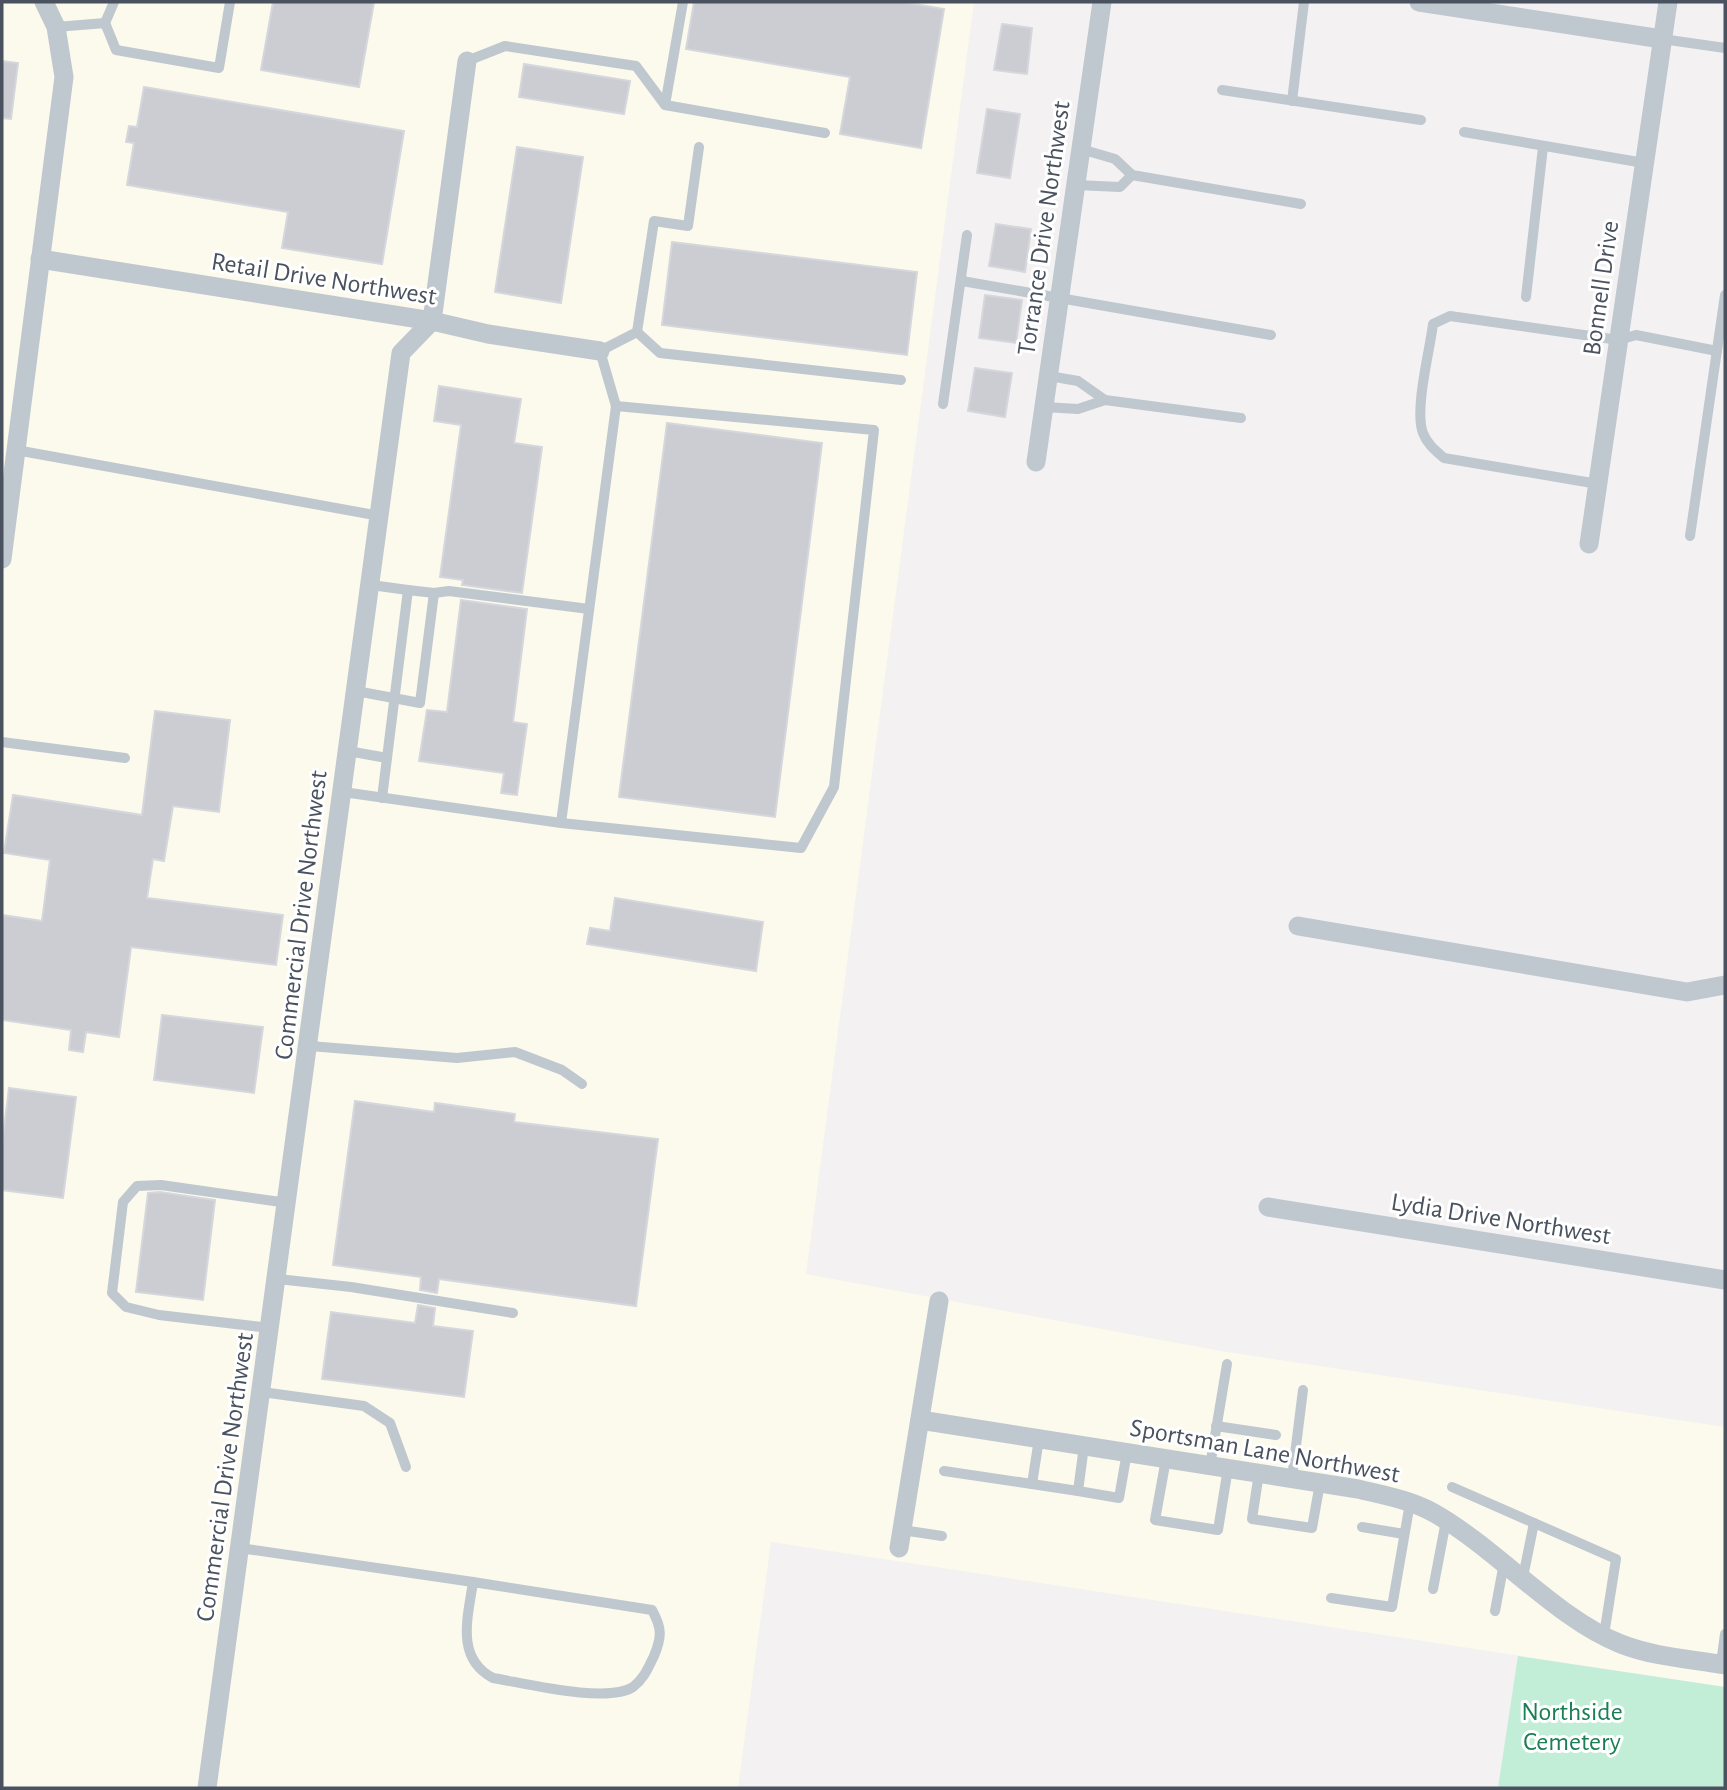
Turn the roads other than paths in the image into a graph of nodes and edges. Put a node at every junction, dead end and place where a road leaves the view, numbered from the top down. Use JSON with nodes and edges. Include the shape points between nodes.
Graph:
{"nodes":[{"id":1,"x":44,"y":2,"type":"edge"},
{"id":2,"x":114,"y":2,"type":"edge"},
{"id":3,"x":230,"y":2,"type":"edge"},
{"id":4,"x":682,"y":2,"type":"edge"},
{"id":5,"x":1102,"y":2,"type":"edge"},
{"id":6,"x":1304,"y":2,"type":"edge"},
{"id":7,"x":1419,"y":2,"type":"edge"},
{"id":8,"x":1668,"y":2,"type":"edge"},
{"id":9,"x":105,"y":23,"type":"junction"},
{"id":10,"x":56,"y":27,"type":"junction"},
{"id":11,"x":1662,"y":39,"type":"junction"},
{"id":12,"x":1725,"y":48,"type":"edge"},
{"id":13,"x":467,"y":61,"type":"joint"},
{"id":14,"x":1222,"y":90,"type":"dead end"},
{"id":15,"x":1292,"y":101,"type":"junction"},
{"id":16,"x":665,"y":105,"type":"junction"},
{"id":17,"x":1421,"y":120,"type":"dead end"},
{"id":18,"x":1464,"y":132,"type":"dead end"},
{"id":19,"x":825,"y":133,"type":"dead end"},
{"id":20,"x":699,"y":147,"type":"dead end"},
{"id":21,"x":1543,"y":147,"type":"junction"},
{"id":22,"x":1081,"y":149,"type":"junction"},
{"id":23,"x":1644,"y":163,"type":"junction"},
{"id":24,"x":1132,"y":175,"type":"junction"},
{"id":25,"x":1076,"y":185,"type":"junction"},
{"id":26,"x":1301,"y":204,"type":"dead end"},
{"id":27,"x":967,"y":235,"type":"dead end"},
{"id":28,"x":40,"y":259,"type":"junction"},
{"id":29,"x":962,"y":281,"type":"junction"},
{"id":30,"x":1725,"y":295,"type":"edge"},
{"id":31,"x":1526,"y":297,"type":"dead end"},
{"id":32,"x":1059,"y":299,"type":"junction"},
{"id":33,"x":432,"y":321,"type":"junction"},
{"id":34,"x":637,"y":332,"type":"junction"},
{"id":35,"x":1271,"y":335,"type":"dead end"},
{"id":36,"x":1619,"y":340,"type":"junction"},
{"id":37,"x":600,"y":351,"type":"junction"},
{"id":38,"x":1717,"y":351,"type":"junction"},
{"id":39,"x":1049,"y":376,"type":"junction"},
{"id":40,"x":901,"y":380,"type":"dead end"},
{"id":41,"x":1105,"y":400,"type":"junction"},
{"id":42,"x":943,"y":404,"type":"dead end"},
{"id":43,"x":616,"y":407,"type":"junction"},
{"id":44,"x":1044,"y":407,"type":"junction"},
{"id":45,"x":1241,"y":418,"type":"dead end"},
{"id":46,"x":16,"y":450,"type":"junction"},
{"id":47,"x":1036,"y":462,"type":"dead end"},
{"id":48,"x":1598,"y":484,"type":"junction"},
{"id":49,"x":380,"y":516,"type":"junction"},
{"id":50,"x":1690,"y":536,"type":"dead end"},
{"id":51,"x":1589,"y":544,"type":"dead end"},
{"id":52,"x":2,"y":559,"type":"edge"},
{"id":53,"x":371,"y":585,"type":"junction"},
{"id":54,"x":408,"y":590,"type":"junction"},
{"id":55,"x":433,"y":593,"type":"junction"},
{"id":56,"x":589,"y":609,"type":"junction"},
{"id":57,"x":356,"y":691,"type":"junction"},
{"id":58,"x":394,"y":700,"type":"junction"},
{"id":59,"x":2,"y":741,"type":"edge"},
{"id":60,"x":348,"y":751,"type":"junction"},
{"id":61,"x":125,"y":758,"type":"dead end"},
{"id":62,"x":387,"y":758,"type":"junction"},
{"id":63,"x":343,"y":792,"type":"junction"},
{"id":64,"x":382,"y":798,"type":"junction"},
{"id":65,"x":561,"y":823,"type":"junction"},
{"id":66,"x":1298,"y":926,"type":"dead end"},
{"id":67,"x":1725,"y":985,"type":"edge"},
{"id":68,"x":310,"y":1046,"type":"junction"},
{"id":69,"x":582,"y":1084,"type":"dead end"},
{"id":70,"x":288,"y":1203,"type":"junction"},
{"id":71,"x":1268,"y":1207,"type":"dead end"},
{"id":72,"x":278,"y":1279,"type":"junction"},
{"id":73,"x":1725,"y":1280,"type":"edge"},
{"id":74,"x":939,"y":1301,"type":"dead end"},
{"id":75,"x":513,"y":1313,"type":"dead end"},
{"id":76,"x":271,"y":1328,"type":"junction"},
{"id":77,"x":1227,"y":1364,"type":"dead end"},
{"id":78,"x":1303,"y":1390,"type":"dead end"},
{"id":79,"x":262,"y":1392,"type":"junction"},
{"id":80,"x":920,"y":1420,"type":"junction"},
{"id":81,"x":1216,"y":1426,"type":"junction"},
{"id":82,"x":1276,"y":1435,"type":"dead end"},
{"id":83,"x":1040,"y":1438,"type":"junction"},
{"id":84,"x":1084,"y":1446,"type":"junction"},
{"id":85,"x":1126,"y":1452,"type":"junction"},
{"id":86,"x":1166,"y":1459,"type":"junction"},
{"id":87,"x":406,"y":1467,"type":"dead end"},
{"id":88,"x":1219,"y":1467,"type":"junction"},
{"id":89,"x":944,"y":1471,"type":"dead end"},
{"id":90,"x":1259,"y":1473,"type":"junction"},
{"id":91,"x":1292,"y":1478,"type":"junction"},
{"id":92,"x":1320,"y":1483,"type":"junction"},
{"id":93,"x":1032,"y":1484,"type":"junction"},
{"id":94,"x":1452,"y":1487,"type":"dead end"},
{"id":95,"x":1078,"y":1491,"type":"junction"},
{"id":96,"x":1409,"y":1503,"type":"junction"},
{"id":97,"x":1447,"y":1521,"type":"junction"},
{"id":98,"x":1534,"y":1523,"type":"junction"},
{"id":99,"x":1362,"y":1527,"type":"dead end"},
{"id":100,"x":1405,"y":1534,"type":"junction"},
{"id":101,"x":942,"y":1536,"type":"dead end"},
{"id":102,"x":900,"y":1539,"type":"joint"},
{"id":103,"x":240,"y":1548,"type":"junction"},
{"id":104,"x":1504,"y":1563,"type":"junction"},
{"id":105,"x":1523,"y":1577,"type":"junction"},
{"id":106,"x":473,"y":1582,"type":"junction"},
{"id":107,"x":1433,"y":1589,"type":"dead end"},
{"id":108,"x":1331,"y":1598,"type":"dead end"},
{"id":109,"x":1495,"y":1611,"type":"dead end"},
{"id":110,"x":1725,"y":1633,"type":"edge"},
{"id":111,"x":1604,"y":1635,"type":"junction"},
{"id":112,"x":1723,"y":1664,"type":"edge"},
{"id":113,"x":207,"y":1788,"type":"edge"}],
"edges":[{"from":1,"to":10,"type":"street"},
{"from":2,"to":9,"type":"lane"},
{"from":3,"to":9,"type":"lane","via":[[219,68],[116,50]]},
{"from":4,"to":16,"type":"lane"},
{"from":5,"to":22,"type":"street","name":"Torrance Drive Northwest"},
{"from":6,"to":15,"type":"lane"},
{"from":7,"to":11,"type":"street"},
{"from":8,"to":11,"type":"street","name":"Bonnell Drive"},
{"from":9,"to":10,"type":"lane"},
{"from":10,"to":28,"type":"street","via":[[64,77]]},
{"from":11,"to":12,"type":"lane"},
{"from":11,"to":23,"type":"street","name":"Bonnell Drive"},
{"from":13,"to":16,"type":"lane","via":[[505,46],[636,66]]},
{"from":13,"to":33,"type":"street"},
{"from":14,"to":15,"type":"lane"},
{"from":15,"to":17,"type":"lane"},
{"from":16,"to":19,"type":"lane"},
{"from":18,"to":21,"type":"lane"},
{"from":20,"to":34,"type":"lane","via":[[688,226],[654,221]]},
{"from":21,"to":23,"type":"lane"},
{"from":21,"to":31,"type":"lane"},
{"from":22,"to":24,"type":"lane","via":[[1115,159]]},
{"from":22,"to":25,"type":"street","name":"Torrance Drive Northwest"},
{"from":23,"to":36,"type":"street","name":"Bonnell Drive"},
{"from":24,"to":25,"type":"lane","via":[[1120,187]]},
{"from":24,"to":26,"type":"lane"},
{"from":25,"to":32,"type":"street","name":"Torrance Drive Northwest"},
{"from":27,"to":29,"type":"lane"},
{"from":28,"to":33,"type":"street","name":"Retail Drive Northwest"},
{"from":28,"to":46,"type":"street"},
{"from":29,"to":32,"type":"lane"},
{"from":29,"to":42,"type":"lane"},
{"from":30,"to":38,"type":"lane"},
{"from":32,"to":35,"type":"lane"},
{"from":32,"to":39,"type":"street","name":"Torrance Drive Northwest"},
{"from":33,"to":37,"type":"street","name":"Retail Drive Northwest"},
{"from":33,"to":49,"type":"street","name":"Commercial Drive Northwest","via":[[401,353]]},
{"from":34,"to":37,"type":"lane"},
{"from":34,"to":40,"type":"lane","via":[[660,353]]},
{"from":36,"to":38,"type":"lane","via":[[1636,335]]},
{"from":36,"to":48,"type":"street","name":"Bonnell Drive"},
{"from":36,"to":48,"type":"lane","via":[[1450,316],[1433,324],[1421,416],[1432,447],[1444,458]]},
{"from":37,"to":43,"type":"lane"},
{"from":38,"to":50,"type":"lane"},
{"from":39,"to":41,"type":"lane","via":[[1078,381]]},
{"from":39,"to":44,"type":"street","name":"Torrance Drive Northwest"},
{"from":41,"to":44,"type":"lane","via":[[1078,409]]},
{"from":41,"to":45,"type":"lane"},
{"from":43,"to":56,"type":"lane"},
{"from":43,"to":65,"type":"lane","via":[[874,430],[834,787],[801,848]]},
{"from":44,"to":47,"type":"street","name":"Torrance Drive Northwest"},
{"from":46,"to":49,"type":"lane"},
{"from":46,"to":52,"type":"street"},
{"from":48,"to":51,"type":"street","name":"Bonnell Drive"},
{"from":49,"to":53,"type":"street","name":"Commercial Drive Northwest"},
{"from":53,"to":54,"type":"lane"},
{"from":53,"to":57,"type":"street","name":"Commercial Drive Northwest"},
{"from":54,"to":55,"type":"lane"},
{"from":54,"to":58,"type":"lane"},
{"from":55,"to":56,"type":"lane","via":[[449,591]]},
{"from":55,"to":58,"type":"lane","via":[[421,703]]},
{"from":56,"to":65,"type":"lane"},
{"from":57,"to":58,"type":"lane"},
{"from":57,"to":60,"type":"street","name":"Commercial Drive Northwest"},
{"from":58,"to":62,"type":"lane"},
{"from":59,"to":61,"type":"lane"},
{"from":60,"to":62,"type":"lane"},
{"from":60,"to":63,"type":"street","name":"Commercial Drive Northwest"},
{"from":62,"to":64,"type":"lane"},
{"from":63,"to":64,"type":"lane"},
{"from":63,"to":68,"type":"street","name":"Commercial Drive Northwest"},
{"from":64,"to":65,"type":"lane"},
{"from":66,"to":67,"type":"street","via":[[1687,992]]},
{"from":68,"to":69,"type":"lane","via":[[457,1058],[515,1052],[562,1070]]},
{"from":68,"to":70,"type":"street","name":"Commercial Drive Northwest"},
{"from":70,"to":72,"type":"street","name":"Commercial Drive Northwest"},
{"from":70,"to":76,"type":"lane","via":[[161,1185],[137,1186],[123,1202],[112,1293],[126,1307],[223,1325]]},
{"from":71,"to":73,"type":"street","name":"Lydia Drive Northwest"},
{"from":72,"to":75,"type":"lane"},
{"from":72,"to":76,"type":"street","name":"Commercial Drive Northwest"},
{"from":74,"to":80,"type":"street"},
{"from":76,"to":79,"type":"street","name":"Commercial Drive Northwest"},
{"from":77,"to":81,"type":"lane"},
{"from":78,"to":91,"type":"lane"},
{"from":79,"to":87,"type":"lane","via":[[364,1406],[390,1423]]},
{"from":79,"to":103,"type":"street","name":"Commercial Drive Northwest"},
{"from":80,"to":83,"type":"street","name":"Sportsman Lane Northwest"},
{"from":80,"to":102,"type":"street"},
{"from":81,"to":82,"type":"lane"},
{"from":81,"to":88,"type":"lane"},
{"from":83,"to":84,"type":"street","name":"Sportsman Lane Northwest"},
{"from":83,"to":93,"type":"lane"},
{"from":84,"to":85,"type":"street","name":"Sportsman Lane Northwest"},
{"from":84,"to":95,"type":"lane"},
{"from":85,"to":86,"type":"street","name":"Sportsman Lane Northwest"},
{"from":85,"to":95,"type":"lane","via":[[1119,1497]]},
{"from":86,"to":88,"type":"street","name":"Sportsman Lane Northwest"},
{"from":86,"to":88,"type":"lane","via":[[1155,1520],[1218,1530]]},
{"from":88,"to":90,"type":"street","name":"Sportsman Lane Northwest"},
{"from":89,"to":93,"type":"lane"},
{"from":90,"to":91,"type":"street","name":"Sportsman Lane Northwest"},
{"from":90,"to":92,"type":"lane","via":[[1252,1519],[1312,1528]]},
{"from":91,"to":92,"type":"street","name":"Sportsman Lane Northwest"},
{"from":92,"to":96,"type":"street","name":"Sportsman Lane Northwest"},
{"from":93,"to":95,"type":"lane"},
{"from":94,"to":98,"type":"lane"},
{"from":96,"to":97,"type":"street","name":"Sportsman Lane Northwest"},
{"from":96,"to":100,"type":"lane"},
{"from":97,"to":104,"type":"street","name":"Sportsman Lane Northwest"},
{"from":97,"to":107,"type":"lane"},
{"from":98,"to":105,"type":"lane"},
{"from":98,"to":111,"type":"lane","via":[[1616,1559]]},
{"from":99,"to":100,"type":"lane"},
{"from":100,"to":108,"type":"lane","via":[[1392,1607]]},
{"from":101,"to":102,"type":"lane"},
{"from":103,"to":106,"type":"lane"},
{"from":103,"to":113,"type":"street","name":"Commercial Drive Northwest"},
{"from":104,"to":105,"type":"street","name":"Sportsman Lane Northwest"},
{"from":104,"to":109,"type":"lane"},
{"from":105,"to":111,"type":"street","name":"Sportsman Lane Northwest"},
{"from":106,"to":106,"type":"lane","via":[[466,1632],[479,1670],[493,1678],[610,1693],[632,1688],[645,1676],[662,1627],[652,1610]]},
{"from":110,"to":112,"type":"lane"},
{"from":111,"to":112,"type":"street","name":"Sportsman Lane Northwest","via":[[1653,1653]]}]}
